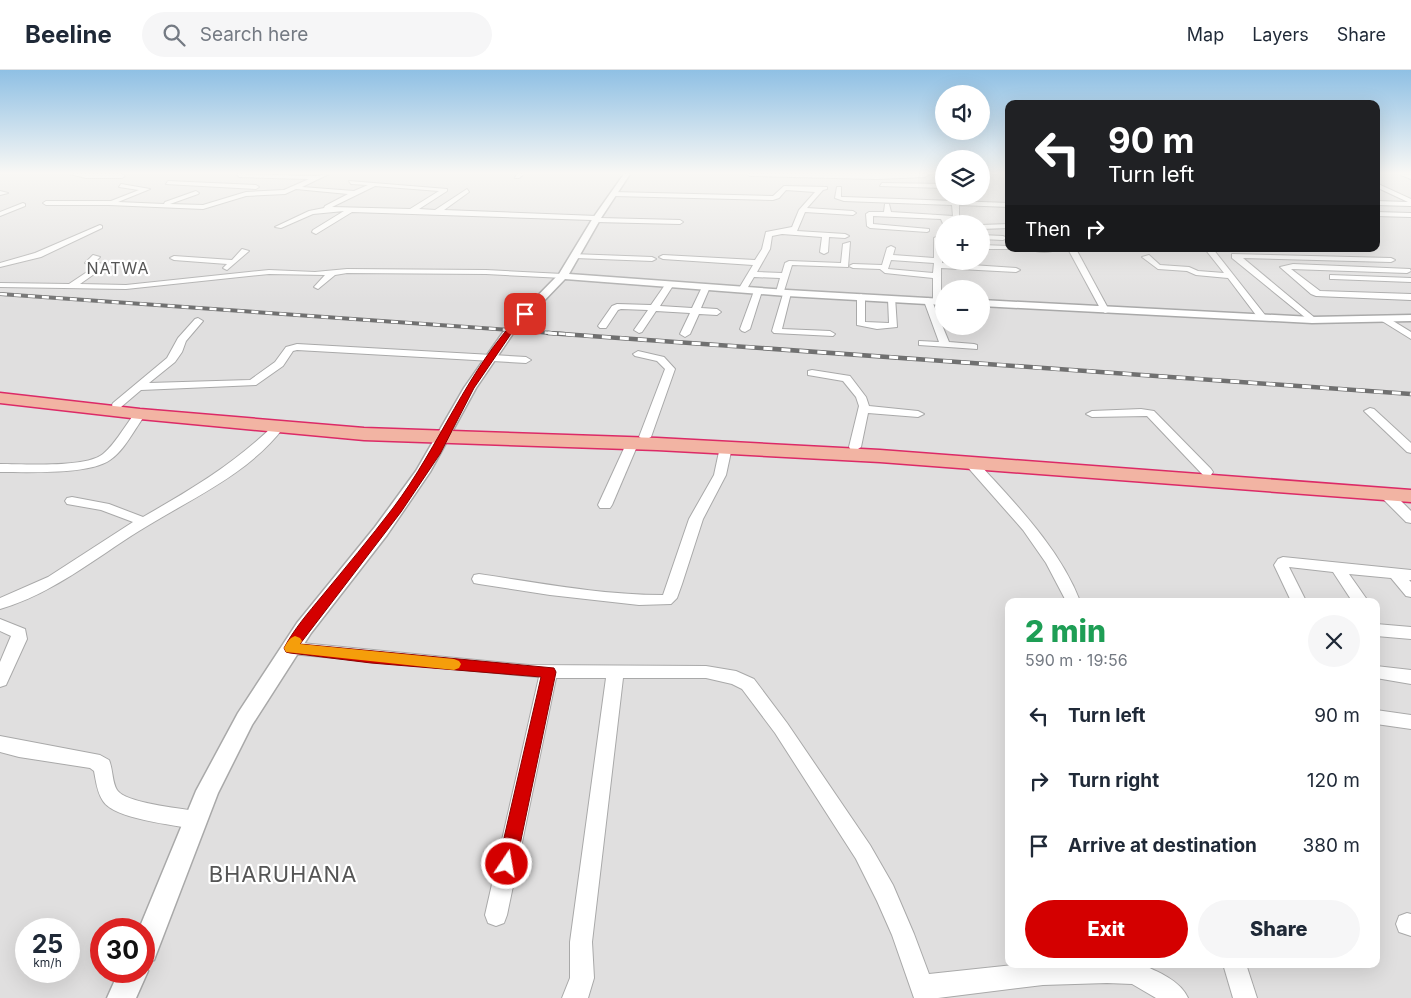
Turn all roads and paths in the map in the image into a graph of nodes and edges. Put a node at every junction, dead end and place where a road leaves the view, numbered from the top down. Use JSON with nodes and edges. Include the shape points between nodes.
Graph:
{"nodes":[{"id":1,"x":300,"y":217,"type":"edge"},
{"id":2,"x":340,"y":217,"type":"edge"},
{"id":3,"x":582,"y":217,"type":"edge"},
{"id":4,"x":799,"y":217,"type":"edge"},
{"id":5,"x":869,"y":217,"type":"edge"},
{"id":6,"x":923,"y":217,"type":"edge"},
{"id":7,"x":596,"y":219,"type":"junction"},
{"id":8,"x":680,"y":222,"type":"dead end"},
{"id":9,"x":1005,"y":226,"type":"edge"},
{"id":10,"x":100,"y":227,"type":"dead end"},
{"id":11,"x":279,"y":227,"type":"dead end"},
{"id":12,"x":990,"y":227,"type":"edge"},
{"id":13,"x":927,"y":230,"type":"junction"},
{"id":14,"x":316,"y":232,"type":"dead end"},
{"id":15,"x":780,"y":232,"type":"junction"},
{"id":16,"x":826,"y":235,"type":"junction"},
{"id":17,"x":935,"y":235,"type":"edge"},
{"id":18,"x":990,"y":237,"type":"edge"},
{"id":19,"x":1005,"y":238,"type":"edge"},
{"id":20,"x":990,"y":247,"type":"edge"},
{"id":21,"x":891,"y":248,"type":"dead end"},
{"id":22,"x":1005,"y":248,"type":"edge"},
{"id":23,"x":245,"y":250,"type":"dead end"},
{"id":24,"x":824,"y":252,"type":"dead end"},
{"id":25,"x":1074,"y":252,"type":"edge"},
{"id":26,"x":1211,"y":252,"type":"edge"},
{"id":27,"x":1379,"y":252,"type":"edge"},
{"id":28,"x":96,"y":256,"type":"dead end"},
{"id":29,"x":574,"y":256,"type":"junction"},
{"id":30,"x":663,"y":257,"type":"dead end"},
{"id":31,"x":888,"y":257,"type":"junction"},
{"id":32,"x":1146,"y":257,"type":"dead end"},
{"id":33,"x":174,"y":258,"type":"dead end"},
{"id":34,"x":652,"y":259,"type":"dead end"},
{"id":35,"x":1391,"y":260,"type":"junction"},
{"id":36,"x":935,"y":261,"type":"edge"},
{"id":37,"x":234,"y":262,"type":"junction"},
{"id":38,"x":990,"y":262,"type":"edge"},
{"id":39,"x":759,"y":263,"type":"junction"},
{"id":40,"x":0,"y":265,"type":"edge"},
{"id":41,"x":990,"y":265,"type":"edge"},
{"id":42,"x":853,"y":266,"type":"dead end"},
{"id":43,"x":886,"y":267,"type":"junction"},
{"id":44,"x":1318,"y":267,"type":"junction"},
{"id":45,"x":938,"y":270,"type":"edge"},
{"id":46,"x":333,"y":272,"type":"junction"},
{"id":47,"x":1409,"y":272,"type":"edge"},
{"id":48,"x":752,"y":274,"type":"junction"},
{"id":49,"x":563,"y":276,"type":"junction"},
{"id":50,"x":785,"y":276,"type":"junction"},
{"id":51,"x":937,"y":276,"type":"junction"},
{"id":52,"x":1230,"y":276,"type":"junction"},
{"id":53,"x":218,"y":278,"type":"junction"},
{"id":54,"x":1333,"y":278,"type":"junction"},
{"id":55,"x":937,"y":280,"type":"edge"},
{"id":56,"x":1411,"y":280,"type":"edge"},
{"id":57,"x":670,"y":284,"type":"junction"},
{"id":58,"x":0,"y":285,"type":"edge"},
{"id":59,"x":70,"y":287,"type":"junction"},
{"id":60,"x":318,"y":287,"type":"dead end"},
{"id":61,"x":706,"y":287,"type":"junction"},
{"id":62,"x":742,"y":290,"type":"junction"},
{"id":63,"x":758,"y":291,"type":"junction"},
{"id":64,"x":784,"y":293,"type":"junction"},
{"id":65,"x":1358,"y":295,"type":"junction"},
{"id":66,"x":861,"y":297,"type":"junction"},
{"id":67,"x":1411,"y":297,"type":"edge"},
{"id":68,"x":892,"y":299,"type":"junction"},
{"id":69,"x":935,"y":301,"type":"edge"},
{"id":70,"x":990,"y":304,"type":"edge"},
{"id":71,"x":654,"y":308,"type":"junction"},
{"id":72,"x":695,"y":310,"type":"junction"},
{"id":73,"x":1105,"y":310,"type":"junction"},
{"id":74,"x":717,"y":312,"type":"dead end"},
{"id":75,"x":1262,"y":317,"type":"junction"},
{"id":76,"x":1411,"y":318,"type":"edge"},
{"id":77,"x":1385,"y":319,"type":"junction"},
{"id":78,"x":1312,"y":320,"type":"junction"},
{"id":79,"x":198,"y":321,"type":"dead end"},
{"id":80,"x":603,"y":326,"type":"dead end"},
{"id":81,"x":745,"y":329,"type":"dead end"},
{"id":82,"x":639,"y":330,"type":"dead end"},
{"id":83,"x":685,"y":334,"type":"dead end"},
{"id":84,"x":830,"y":334,"type":"dead end"},
{"id":85,"x":943,"y":335,"type":"edge"},
{"id":86,"x":1411,"y":336,"type":"edge"},
{"id":87,"x":922,"y":344,"type":"dead end"},
{"id":88,"x":945,"y":345,"type":"junction"},
{"id":89,"x":974,"y":347,"type":"dead end"},
{"id":90,"x":638,"y":354,"type":"dead end"},
{"id":91,"x":492,"y":359,"type":"junction"},
{"id":92,"x":526,"y":360,"type":"dead end"},
{"id":93,"x":812,"y":373,"type":"dead end"},
{"id":94,"x":139,"y":387,"type":"junction"},
{"id":95,"x":0,"y":392,"type":"edge"},
{"id":96,"x":0,"y":398,"type":"edge"},
{"id":97,"x":117,"y":405,"type":"junction"},
{"id":98,"x":864,"y":409,"type":"junction"},
{"id":99,"x":1370,"y":411,"type":"dead end"},
{"id":100,"x":140,"y":414,"type":"junction"},
{"id":101,"x":918,"y":414,"type":"dead end"},
{"id":102,"x":1092,"y":414,"type":"dead end"},
{"id":103,"x":278,"y":427,"type":"junction"},
{"id":104,"x":444,"y":435,"type":"junction"},
{"id":105,"x":639,"y":440,"type":"junction"},
{"id":106,"x":726,"y":447,"type":"junction"},
{"id":107,"x":855,"y":448,"type":"junction"},
{"id":108,"x":1411,"y":449,"type":"edge"},
{"id":109,"x":970,"y":463,"type":"junction"},
{"id":110,"x":0,"y":468,"type":"edge"},
{"id":111,"x":1206,"y":472,"type":"junction"},
{"id":112,"x":1411,"y":489,"type":"edge"},
{"id":113,"x":1386,"y":494,"type":"junction"},
{"id":114,"x":1411,"y":496,"type":"edge"},
{"id":115,"x":72,"y":501,"type":"dead end"},
{"id":116,"x":605,"y":505,"type":"dead end"},
{"id":117,"x":1411,"y":519,"type":"edge"},
{"id":118,"x":145,"y":522,"type":"junction"},
{"id":119,"x":1337,"y":567,"type":"junction"},
{"id":120,"x":1395,"y":573,"type":"junction"},
{"id":121,"x":1411,"y":575,"type":"edge"},
{"id":122,"x":479,"y":579,"type":"dead end"},
{"id":123,"x":1411,"y":592,"type":"edge"},
{"id":124,"x":1071,"y":598,"type":"edge"},
{"id":125,"x":1297,"y":598,"type":"edge"},
{"id":126,"x":1358,"y":598,"type":"edge"},
{"id":127,"x":0,"y":604,"type":"edge"},
{"id":128,"x":0,"y":625,"type":"edge"},
{"id":129,"x":1380,"y":629,"type":"edge"},
{"id":130,"x":1411,"y":633,"type":"edge"},
{"id":131,"x":290,"y":648,"type":"junction"},
{"id":132,"x":549,"y":672,"type":"junction"},
{"id":133,"x":615,"y":672,"type":"junction"},
{"id":134,"x":1380,"y":673,"type":"edge"},
{"id":135,"x":1411,"y":677,"type":"edge"},
{"id":136,"x":0,"y":680,"type":"edge"},
{"id":137,"x":1380,"y":717,"type":"edge"},
{"id":138,"x":1411,"y":722,"type":"edge"},
{"id":139,"x":0,"y":744,"type":"edge"},
{"id":140,"x":195,"y":820,"type":"junction"},
{"id":141,"x":496,"y":915,"type":"dead end"},
{"id":142,"x":155,"y":922,"type":"edge"},
{"id":143,"x":1236,"y":968,"type":"edge"},
{"id":144,"x":128,"y":983,"type":"edge"},
{"id":145,"x":924,"y":993,"type":"edge"},
{"id":146,"x":121,"y":998,"type":"edge"},
{"id":147,"x":574,"y":998,"type":"edge"},
{"id":148,"x":1176,"y":998,"type":"edge"},
{"id":149,"x":1245,"y":998,"type":"edge"}],
"edges":[{"from":1,"to":11,"type":"street"},
{"from":2,"to":14,"type":"street"},
{"from":3,"to":7,"type":"street"},
{"from":4,"to":15,"type":"street","via":[[794,229]]},
{"from":5,"to":13,"type":"street","via":[[870,226]]},
{"from":6,"to":13,"type":"street"},
{"from":7,"to":8,"type":"street"},
{"from":7,"to":29,"type":"street"},
{"from":9,"to":12,"type":"street"},
{"from":10,"to":40,"type":"street","via":[[38,255]]},
{"from":13,"to":17,"type":"street"},
{"from":15,"to":16,"type":"street"},
{"from":15,"to":39,"type":"street","via":[[769,234]]},
{"from":16,"to":24,"type":"street"},
{"from":16,"to":50,"type":"street","via":[[846,240],[845,265],[789,263]]},
{"from":18,"to":19,"type":"street"},
{"from":20,"to":22,"type":"street"},
{"from":21,"to":31,"type":"street"},
{"from":23,"to":37,"type":"street"},
{"from":25,"to":73,"type":"street"},
{"from":26,"to":52,"type":"street"},
{"from":27,"to":35,"type":"street"},
{"from":28,"to":59,"type":"street","via":[[88,262],[102,264],[102,267]]},
{"from":29,"to":34,"type":"street"},
{"from":29,"to":49,"type":"street"},
{"from":30,"to":39,"type":"street"},
{"from":31,"to":36,"type":"street"},
{"from":31,"to":43,"type":"street"},
{"from":32,"to":52,"type":"street","via":[[1158,267]]},
{"from":33,"to":37,"type":"street"},
{"from":35,"to":47,"type":"street"},
{"from":35,"to":78,"type":"street","via":[[1235,256]]},
{"from":37,"to":53,"type":"street"},
{"from":38,"to":41,"type":"street","via":[[1014,267]]},
{"from":39,"to":48,"type":"street"},
{"from":42,"to":43,"type":"street"},
{"from":43,"to":51,"type":"street","via":[[884,270],[888,272]]},
{"from":44,"to":47,"type":"street"},
{"from":44,"to":54,"type":"street"},
{"from":44,"to":65,"type":"street","via":[[1284,267],[1316,293]]},
{"from":45,"to":51,"type":"street"},
{"from":46,"to":49,"type":"street","via":[[486,272]]},
{"from":46,"to":53,"type":"street","via":[[269,272]]},
{"from":46,"to":60,"type":"street"},
{"from":48,"to":50,"type":"street"},
{"from":48,"to":62,"type":"street"},
{"from":49,"to":57,"type":"street"},
{"from":49,"to":91,"type":"street","via":[[510,330]]},
{"from":50,"to":64,"type":"street"},
{"from":51,"to":55,"type":"street"},
{"from":52,"to":75,"type":"street"},
{"from":53,"to":59,"type":"street","via":[[126,287]]},
{"from":54,"to":56,"type":"street"},
{"from":54,"to":65,"type":"street"},
{"from":57,"to":61,"type":"street"},
{"from":57,"to":71,"type":"street"},
{"from":58,"to":59,"type":"street"},
{"from":61,"to":62,"type":"street"},
{"from":61,"to":72,"type":"street"},
{"from":62,"to":63,"type":"street"},
{"from":63,"to":64,"type":"street"},
{"from":63,"to":81,"type":"street"},
{"from":64,"to":66,"type":"street"},
{"from":64,"to":84,"type":"street","via":[[778,331]]},
{"from":65,"to":67,"type":"street"},
{"from":66,"to":68,"type":"street"},
{"from":66,"to":68,"type":"street","via":[[859,322],[873,326],[894,325]]},
{"from":68,"to":69,"type":"street"},
{"from":70,"to":73,"type":"street"},
{"from":71,"to":72,"type":"street"},
{"from":71,"to":80,"type":"street","via":[[617,307]]},
{"from":71,"to":82,"type":"street"},
{"from":72,"to":74,"type":"street"},
{"from":72,"to":83,"type":"street"},
{"from":73,"to":75,"type":"street"},
{"from":75,"to":78,"type":"street"},
{"from":76,"to":77,"type":"street"},
{"from":77,"to":78,"type":"street"},
{"from":77,"to":86,"type":"street"},
{"from":79,"to":94,"type":"street","via":[[181,340],[171,360]]},
{"from":85,"to":88,"type":"street"},
{"from":87,"to":88,"type":"street"},
{"from":88,"to":89,"type":"street"},
{"from":90,"to":105,"type":"street","via":[[663,360],[670,369]]},
{"from":91,"to":92,"type":"street"},
{"from":91,"to":94,"type":"street","via":[[297,347],[289,349],[279,364],[252,383]]},
{"from":91,"to":104,"type":"street","via":[[470,388]]},
{"from":93,"to":98,"type":"street","via":[[849,379],[863,401]]},
{"from":94,"to":97,"type":"street"},
{"from":95,"to":97,"type":"highway"},
{"from":96,"to":100,"type":"highway"},
{"from":97,"to":104,"type":"highway"},
{"from":98,"to":101,"type":"street"},
{"from":98,"to":107,"type":"street"},
{"from":99,"to":108,"type":"street"},
{"from":100,"to":103,"type":"highway"},
{"from":100,"to":110,"type":"street","via":[[108,456],[96,463]]},
{"from":102,"to":111,"type":"street","via":[[1150,413]]},
{"from":103,"to":104,"type":"highway"},
{"from":103,"to":118,"type":"street","via":[[238,465]]},
{"from":104,"to":105,"type":"highway"},
{"from":104,"to":131,"type":"street","via":[[398,510]]},
{"from":105,"to":106,"type":"highway"},
{"from":105,"to":107,"type":"highway"},
{"from":105,"to":116,"type":"street"},
{"from":106,"to":109,"type":"highway"},
{"from":106,"to":122,"type":"street","via":[[720,475],[696,519],[675,584],[666,600],[570,593]]},
{"from":107,"to":111,"type":"highway"},
{"from":109,"to":113,"type":"highway"},
{"from":109,"to":124,"type":"street","via":[[1030,527]]},
{"from":111,"to":112,"type":"highway"},
{"from":113,"to":114,"type":"highway"},
{"from":113,"to":117,"type":"street"},
{"from":115,"to":118,"type":"street","via":[[104,507]]},
{"from":118,"to":127,"type":"street","via":[[39,589]]},
{"from":119,"to":120,"type":"street"},
{"from":119,"to":125,"type":"street","via":[[1283,562],[1281,565]]},
{"from":119,"to":126,"type":"street"},
{"from":120,"to":121,"type":"street"},
{"from":120,"to":123,"type":"street"},
{"from":128,"to":136,"type":"street","via":[[19,633],[19,639]]},
{"from":129,"to":130,"type":"street"},
{"from":131,"to":132,"type":"street"},
{"from":131,"to":140,"type":"street","via":[[226,753]]},
{"from":132,"to":133,"type":"street"},
{"from":132,"to":141,"type":"street"},
{"from":133,"to":145,"type":"street","via":[[706,672],[748,684],[863,852],[903,934]]},
{"from":133,"to":147,"type":"street","via":[[606,765],[580,948],[581,980]]},
{"from":134,"to":135,"type":"street"},
{"from":137,"to":138,"type":"street"},
{"from":139,"to":140,"type":"street","via":[[19,750],[93,760],[102,766],[111,798],[126,806]]},
{"from":140,"to":142,"type":"street"},
{"from":143,"to":149,"type":"street"},
{"from":144,"to":146,"type":"street"},
{"from":145,"to":148,"type":"street","via":[[1043,973],[1107,971],[1132,972],[1149,979]]}]}
